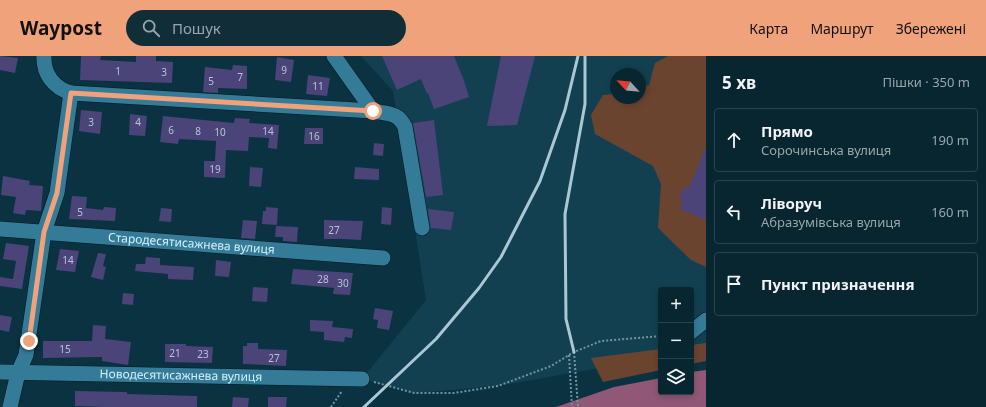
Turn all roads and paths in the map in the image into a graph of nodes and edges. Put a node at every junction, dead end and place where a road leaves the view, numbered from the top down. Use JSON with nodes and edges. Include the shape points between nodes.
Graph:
{"nodes":[{"id":1,"x":44,"y":56,"type":"edge"},
{"id":2,"x":334,"y":56,"type":"edge"},
{"id":3,"x":71,"y":93,"type":"junction"},
{"id":4,"x":373,"y":111,"type":"junction"},
{"id":5,"x":422,"y":228,"type":"dead end"},
{"id":6,"x":0,"y":229,"type":"edge"},
{"id":7,"x":44,"y":232,"type":"junction"},
{"id":8,"x":383,"y":258,"type":"dead end"},
{"id":9,"x":706,"y":320,"type":"edge"},
{"id":10,"x":694,"y":330,"type":"edge"},
{"id":11,"x":658,"y":336,"type":"edge"},
{"id":12,"x":574,"y":352,"type":"junction"},
{"id":13,"x":569,"y":355,"type":"junction"},
{"id":14,"x":0,"y":372,"type":"edge"},
{"id":15,"x":18,"y":373,"type":"junction"},
{"id":16,"x":362,"y":379,"type":"joint"},
{"id":17,"x":10,"y":407,"type":"edge"},
{"id":18,"x":572,"y":407,"type":"edge"},
{"id":19,"x":578,"y":407,"type":"edge"}],
"edges":[{"from":1,"to":3,"type":"street","via":[[48,78],[57,87]]},
{"from":2,"to":4,"type":"street"},
{"from":3,"to":4,"type":"street"},
{"from":3,"to":7,"type":"street","via":[[57,193]]},
{"from":4,"to":5,"type":"street","via":[[400,118],[405,128]]},
{"from":6,"to":7,"type":"street","name":"Стародесятисажнева вулиця"},
{"from":7,"to":8,"type":"street","name":"Стародесятисажнева вулиця"},
{"from":7,"to":15,"type":"street","via":[[26,355]]},
{"from":9,"to":10,"type":"street"},
{"from":11,"to":12,"type":"path","via":[[601,341]]},
{"from":12,"to":13,"type":"path"},
{"from":12,"to":19,"type":"path"},
{"from":13,"to":16,"type":"path","via":[[551,366],[498,386],[454,393],[414,393]]},
{"from":13,"to":18,"type":"path"},
{"from":14,"to":15,"type":"street","name":"Новодесятисажнева вулиця"},
{"from":15,"to":16,"type":"street","name":"Новодесятисажнева вулиця"},
{"from":15,"to":17,"type":"street"}]}
